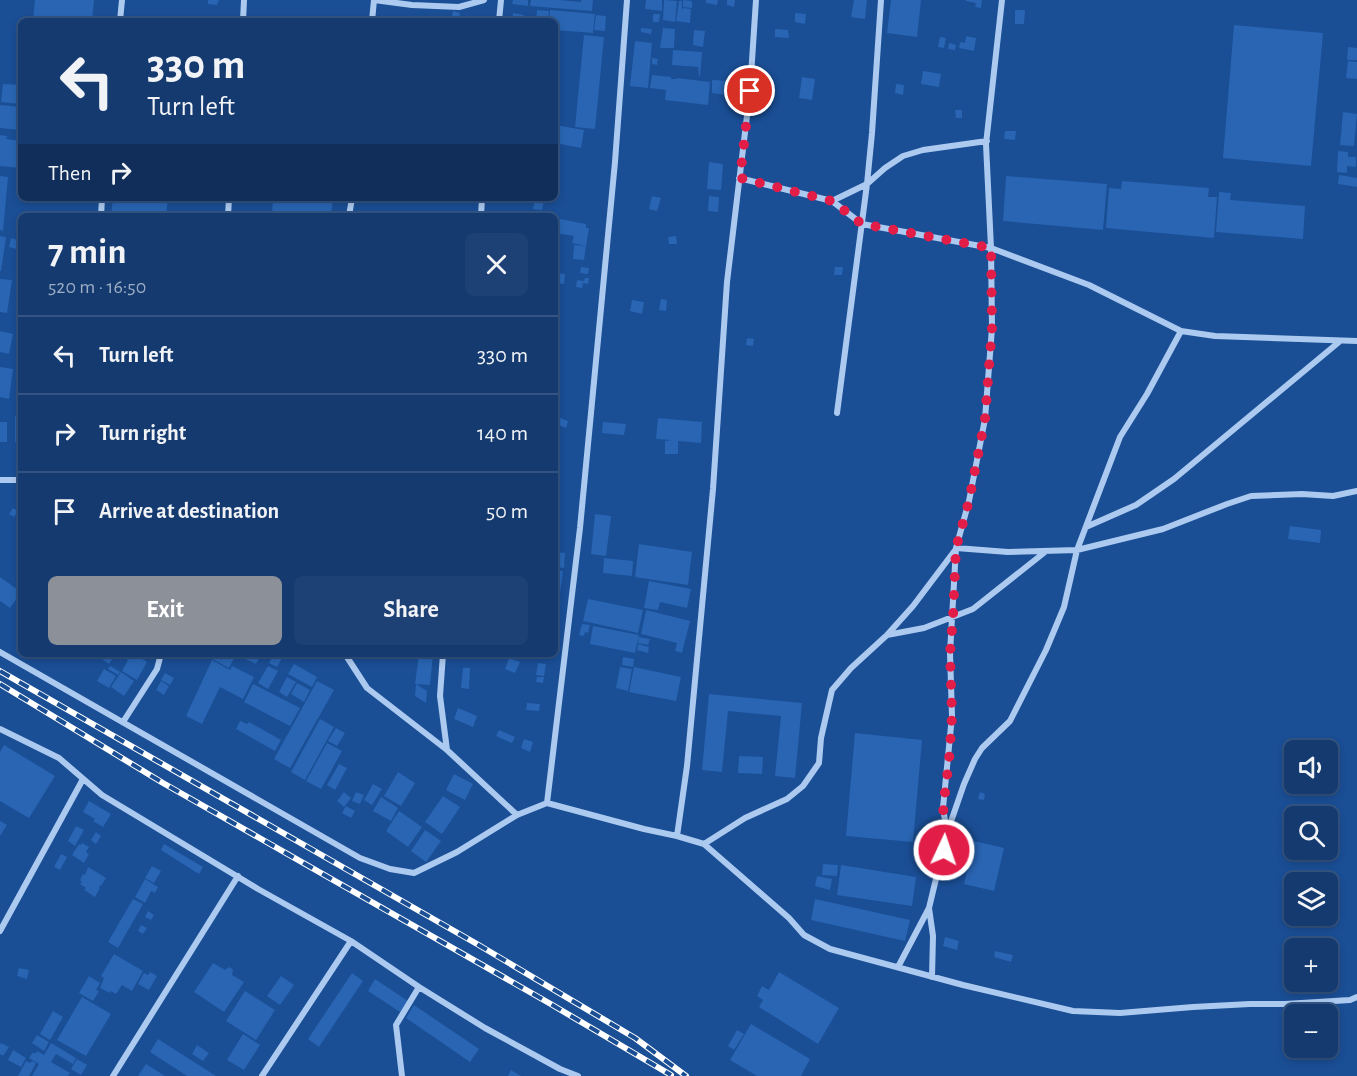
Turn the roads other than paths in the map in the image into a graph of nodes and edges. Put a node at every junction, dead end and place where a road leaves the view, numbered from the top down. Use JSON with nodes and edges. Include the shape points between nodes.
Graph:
{"nodes":[{"id":1,"x":122,"y":0,"type":"edge"},
{"id":2,"x":244,"y":0,"type":"edge"},
{"id":3,"x":374,"y":0,"type":"edge"},
{"id":4,"x":484,"y":0,"type":"edge"},
{"id":5,"x":501,"y":0,"type":"edge"},
{"id":6,"x":627,"y":0,"type":"edge"},
{"id":7,"x":756,"y":0,"type":"edge"},
{"id":8,"x":881,"y":0,"type":"edge"},
{"id":9,"x":1002,"y":0,"type":"edge"},
{"id":10,"x":120,"y":18,"type":"edge"},
{"id":11,"x":243,"y":18,"type":"edge"},
{"id":12,"x":372,"y":18,"type":"edge"},
{"id":13,"x":499,"y":18,"type":"edge"},
{"id":14,"x":987,"y":141,"type":"junction"},
{"id":15,"x":740,"y":178,"type":"junction"},
{"id":16,"x":867,"y":184,"type":"junction"},
{"id":17,"x":832,"y":201,"type":"junction"},
{"id":18,"x":862,"y":224,"type":"junction"},
{"id":19,"x":991,"y":248,"type":"junction"},
{"id":20,"x":1181,"y":331,"type":"junction"},
{"id":21,"x":1339,"y":341,"type":"junction"},
{"id":22,"x":1357,"y":341,"type":"edge"},
{"id":23,"x":837,"y":412,"type":"dead end"},
{"id":24,"x":0,"y":480,"type":"edge"},
{"id":25,"x":18,"y":480,"type":"edge"},
{"id":26,"x":1356,"y":492,"type":"edge"},
{"id":27,"x":1086,"y":527,"type":"junction"},
{"id":28,"x":956,"y":548,"type":"junction"},
{"id":29,"x":1077,"y":550,"type":"junction"},
{"id":30,"x":1045,"y":552,"type":"junction"},
{"id":31,"x":953,"y":617,"type":"junction"},
{"id":32,"x":886,"y":636,"type":"junction"},
{"id":33,"x":0,"y":652,"type":"edge"},
{"id":34,"x":160,"y":657,"type":"edge"},
{"id":35,"x":347,"y":657,"type":"edge"},
{"id":36,"x":443,"y":657,"type":"edge"},
{"id":37,"x":123,"y":722,"type":"junction"},
{"id":38,"x":0,"y":729,"type":"edge"},
{"id":39,"x":447,"y":750,"type":"junction"},
{"id":40,"x":83,"y":779,"type":"junction"},
{"id":41,"x":547,"y":803,"type":"junction"},
{"id":42,"x":517,"y":815,"type":"junction"},
{"id":43,"x":947,"y":833,"type":"junction"},
{"id":44,"x":677,"y":836,"type":"junction"},
{"id":45,"x":704,"y":844,"type":"junction"},
{"id":46,"x":238,"y":876,"type":"junction"},
{"id":47,"x":929,"y":908,"type":"junction"},
{"id":48,"x":0,"y":932,"type":"edge"},
{"id":49,"x":351,"y":941,"type":"junction"},
{"id":50,"x":898,"y":967,"type":"junction"},
{"id":51,"x":932,"y":977,"type":"junction"},
{"id":52,"x":419,"y":987,"type":"junction"},
{"id":53,"x":1357,"y":997,"type":"edge"},
{"id":54,"x":113,"y":1076,"type":"edge"},
{"id":55,"x":262,"y":1076,"type":"edge"},
{"id":56,"x":402,"y":1076,"type":"edge"},
{"id":57,"x":578,"y":1076,"type":"edge"}],
"edges":[{"from":1,"to":10,"type":"street"},
{"from":2,"to":11,"type":"street"},
{"from":3,"to":4,"type":"street","via":[[459,7]]},
{"from":3,"to":12,"type":"street"},
{"from":5,"to":13,"type":"street"},
{"from":6,"to":41,"type":"street","via":[[580,528]]},
{"from":7,"to":15,"type":"street"},
{"from":8,"to":16,"type":"street"},
{"from":9,"to":14,"type":"street"},
{"from":14,"to":16,"type":"street","via":[[903,156]]},
{"from":14,"to":19,"type":"street"},
{"from":15,"to":17,"type":"street"},
{"from":15,"to":44,"type":"street","via":[[687,766]]},
{"from":16,"to":17,"type":"street"},
{"from":16,"to":18,"type":"street"},
{"from":17,"to":18,"type":"street"},
{"from":18,"to":19,"type":"street"},
{"from":18,"to":23,"type":"street"},
{"from":19,"to":20,"type":"street","via":[[1089,285]]},
{"from":19,"to":28,"type":"street","via":[[992,328],[985,419]]},
{"from":20,"to":21,"type":"street"},
{"from":20,"to":27,"type":"street","via":[[1120,437]]},
{"from":21,"to":22,"type":"street"},
{"from":21,"to":27,"type":"street","via":[[1174,479],[1136,505]]},
{"from":24,"to":25,"type":"street"},
{"from":26,"to":29,"type":"street","via":[[1333,496],[1251,496],[1163,529]]},
{"from":27,"to":29,"type":"street"},
{"from":28,"to":30,"type":"street"},
{"from":28,"to":31,"type":"street"},
{"from":28,"to":32,"type":"street"},
{"from":29,"to":30,"type":"street"},
{"from":29,"to":43,"type":"street","via":[[1064,607],[1046,650],[1010,721],[975,759]]},
{"from":30,"to":31,"type":"street","via":[[973,609]]},
{"from":31,"to":32,"type":"street"},
{"from":31,"to":43,"type":"street","via":[[952,716],[943,808]]},
{"from":32,"to":45,"type":"street","via":[[832,690],[819,763],[803,786],[787,800],[745,818]]},
{"from":33,"to":37,"type":"street"},
{"from":34,"to":37,"type":"street","via":[[157,669]]},
{"from":35,"to":39,"type":"street","via":[[367,688]]},
{"from":36,"to":39,"type":"street","via":[[440,696]]},
{"from":37,"to":42,"type":"street","via":[[360,858],[390,868],[414,873]]},
{"from":38,"to":40,"type":"street","via":[[59,758]]},
{"from":39,"to":42,"type":"street"},
{"from":40,"to":46,"type":"street","via":[[102,795]]},
{"from":40,"to":48,"type":"street"},
{"from":41,"to":42,"type":"street"},
{"from":41,"to":44,"type":"street"},
{"from":43,"to":47,"type":"street"},
{"from":44,"to":45,"type":"street"},
{"from":45,"to":50,"type":"street","via":[[804,935],[830,949]]},
{"from":46,"to":49,"type":"street"},
{"from":46,"to":54,"type":"street"},
{"from":47,"to":50,"type":"street"},
{"from":47,"to":51,"type":"street"},
{"from":49,"to":52,"type":"street"},
{"from":49,"to":55,"type":"street"},
{"from":50,"to":51,"type":"street"},
{"from":51,"to":53,"type":"street","via":[[1073,1011],[1120,1013]]},
{"from":52,"to":56,"type":"street","via":[[396,1025]]},
{"from":52,"to":57,"type":"street","via":[[485,1028]]}]}
